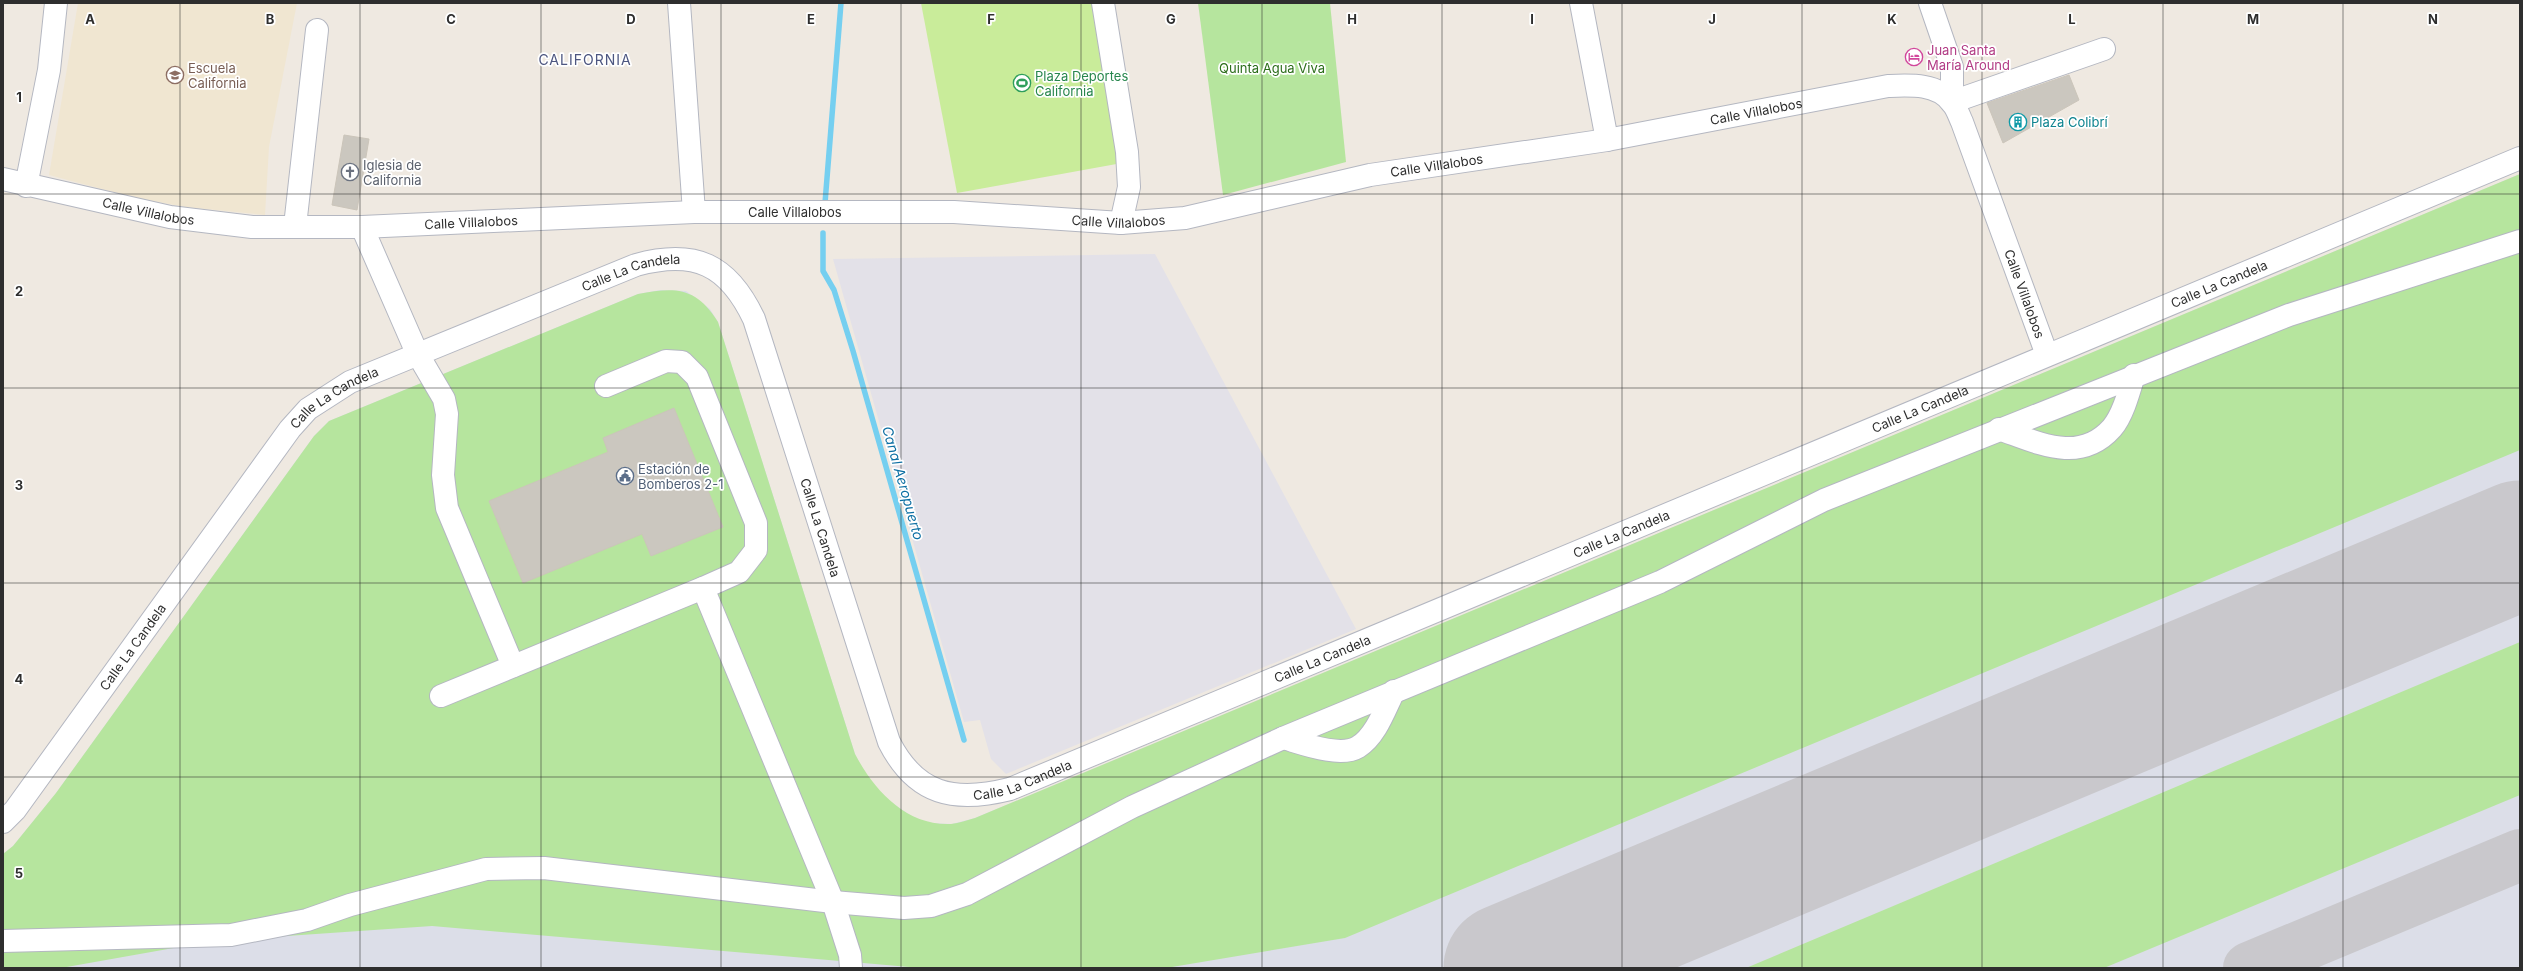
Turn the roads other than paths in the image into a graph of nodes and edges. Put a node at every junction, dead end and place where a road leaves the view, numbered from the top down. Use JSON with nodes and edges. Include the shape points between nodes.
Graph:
{"nodes":[{"id":1,"x":56,"y":3,"type":"edge"},
{"id":2,"x":679,"y":3,"type":"edge"},
{"id":3,"x":1103,"y":3,"type":"edge"},
{"id":4,"x":1582,"y":3,"type":"edge"},
{"id":5,"x":1930,"y":3,"type":"edge"},
{"id":6,"x":317,"y":30,"type":"dead end"},
{"id":7,"x":2104,"y":49,"type":"dead end"},
{"id":8,"x":1952,"y":102,"type":"junction"},
{"id":9,"x":1607,"y":140,"type":"junction"},
{"id":10,"x":2520,"y":158,"type":"edge"},
{"id":11,"x":3,"y":179,"type":"edge"},
{"id":12,"x":26,"y":186,"type":"junction"},
{"id":13,"x":694,"y":212,"type":"junction"},
{"id":14,"x":1121,"y":223,"type":"junction"},
{"id":15,"x":295,"y":226,"type":"junction"},
{"id":16,"x":362,"y":227,"type":"junction"},
{"id":17,"x":2520,"y":241,"type":"edge"},
{"id":18,"x":417,"y":353,"type":"junction"},
{"id":19,"x":2047,"y":355,"type":"junction"},
{"id":20,"x":2134,"y":375,"type":"junction"},
{"id":21,"x":606,"y":386,"type":"dead end"},
{"id":22,"x":1999,"y":429,"type":"junction"},
{"id":23,"x":703,"y":588,"type":"junction"},
{"id":24,"x":513,"y":666,"type":"junction"},
{"id":25,"x":1394,"y":691,"type":"junction"},
{"id":26,"x":441,"y":696,"type":"dead end"},
{"id":27,"x":1283,"y":738,"type":"junction"},
{"id":28,"x":3,"y":822,"type":"edge"},
{"id":29,"x":833,"y":902,"type":"junction"},
{"id":30,"x":3,"y":942,"type":"edge"},
{"id":31,"x":851,"y":968,"type":"edge"}],
"edges":[{"from":1,"to":12,"type":"street","via":[[50,70]]},
{"from":2,"to":13,"type":"street"},
{"from":3,"to":14,"type":"street","via":[[1127,152],[1129,187]]},
{"from":4,"to":9,"type":"street"},
{"from":5,"to":8,"type":"street","via":[[1952,67]]},
{"from":6,"to":15,"type":"street"},
{"from":7,"to":8,"type":"street"},
{"from":8,"to":9,"type":"street","name":"Calle Villalobos","via":[[1936,91],[1918,85],[1888,86]]},
{"from":8,"to":19,"type":"street","name":"Calle Villalobos","via":[[1962,122]]},
{"from":9,"to":14,"type":"street","name":"Calle Villalobos","via":[[1370,175],[1185,218]]},
{"from":10,"to":19,"type":"street","name":"Calle La Candela"},
{"from":11,"to":12,"type":"street","name":"Calle Villalobos"},
{"from":12,"to":15,"type":"street","name":"Calle Villalobos","via":[[170,218],[252,227]]},
{"from":13,"to":14,"type":"street","name":"Calle Villalobos","via":[[954,212]]},
{"from":13,"to":16,"type":"street","name":"Calle Villalobos"},
{"from":15,"to":16,"type":"street","name":"Calle Villalobos"},
{"from":16,"to":18,"type":"street"},
{"from":17,"to":20,"type":"street","via":[[2290,315]]},
{"from":18,"to":19,"type":"street","name":"Calle La Candela","via":[[636,265],[655,260],[676,258],[696,261],[716,269],[732,282],[745,299],[754,319],[889,742],[898,759],[918,779],[940,792],[961,796],[984,796],[1010,789]]},
{"from":18,"to":24,"type":"street","via":[[444,399],[447,414],[443,475],[447,508]]},
{"from":18,"to":28,"type":"street","name":"Calle La Candela","via":[[328,394],[294,424],[15,810]]},
{"from":20,"to":22,"type":"street"},
{"from":20,"to":22,"type":"street","via":[[2112,428],[2093,444],[2069,449],[2047,446]]},
{"from":21,"to":23,"type":"street","via":[[666,361],[682,362],[697,377],[756,523],[756,550],[739,572]]},
{"from":22,"to":25,"type":"street","via":[[1824,500],[1660,582]]},
{"from":23,"to":24,"type":"street"},
{"from":23,"to":29,"type":"street"},
{"from":24,"to":26,"type":"street"},
{"from":25,"to":27,"type":"street"},
{"from":25,"to":27,"type":"street","via":[[1375,730],[1358,748],[1339,751],[1316,748]]},
{"from":27,"to":29,"type":"street","via":[[1132,807],[967,894],[931,906],[904,908]]},
{"from":29,"to":30,"type":"street","via":[[544,868],[486,869],[350,905],[307,920],[231,934]]},
{"from":29,"to":31,"type":"street","via":[[850,955]]}]}
